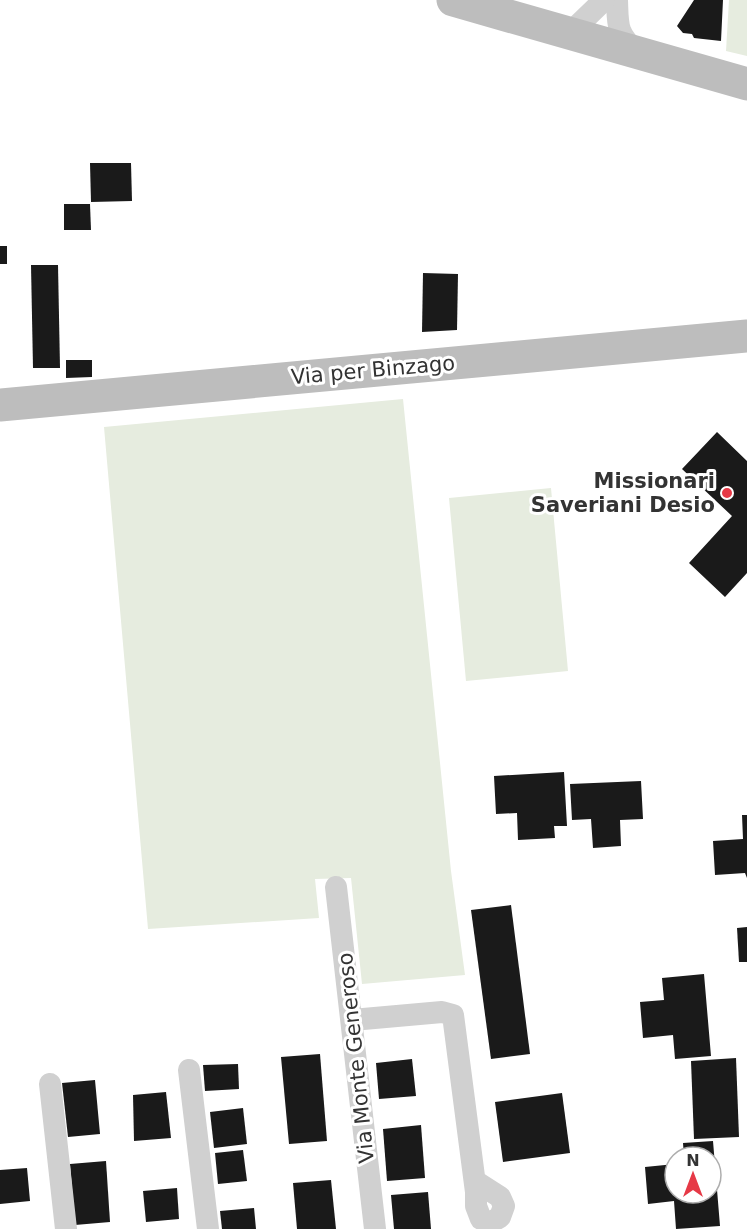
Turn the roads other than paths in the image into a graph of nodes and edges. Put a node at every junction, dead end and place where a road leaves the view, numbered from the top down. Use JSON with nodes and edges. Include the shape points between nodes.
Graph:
{"nodes":[{"id":1,"x":453,"y":0,"type":"edge"},
{"id":2,"x":604,"y":0,"type":"edge"},
{"id":3,"x":617,"y":0,"type":"edge"},
{"id":4,"x":570,"y":33,"type":"junction"},
{"id":5,"x":636,"y":51,"type":"junction"},
{"id":6,"x":747,"y":84,"type":"edge"},
{"id":7,"x":747,"y":336,"type":"edge"},
{"id":8,"x":0,"y":405,"type":"edge"},
{"id":9,"x":336,"y":887,"type":"dead end"},
{"id":10,"x":352,"y":1020,"type":"junction"},
{"id":11,"x":189,"y":1070,"type":"dead end"},
{"id":12,"x":50,"y":1084,"type":"dead end"},
{"id":13,"x":475,"y":1181,"type":"dead end"},
{"id":14,"x":66,"y":1229,"type":"edge"},
{"id":15,"x":208,"y":1229,"type":"edge"},
{"id":16,"x":375,"y":1229,"type":"edge"}],
"edges":[{"from":1,"to":4,"type":"main road"},
{"from":2,"to":4,"type":"street"},
{"from":3,"to":5,"type":"street","via":[[622,38]]},
{"from":4,"to":5,"type":"main road"},
{"from":5,"to":6,"type":"main road"},
{"from":7,"to":8,"type":"main road","name":"Via per Binzago"},
{"from":9,"to":10,"type":"street","name":"Via Monte Generoso"},
{"from":10,"to":13,"type":"street","via":[[442,1012],[453,1015]]},
{"from":10,"to":16,"type":"street","name":"Via Monte Generoso"},
{"from":11,"to":15,"type":"street"},
{"from":12,"to":14,"type":"street"}]}
